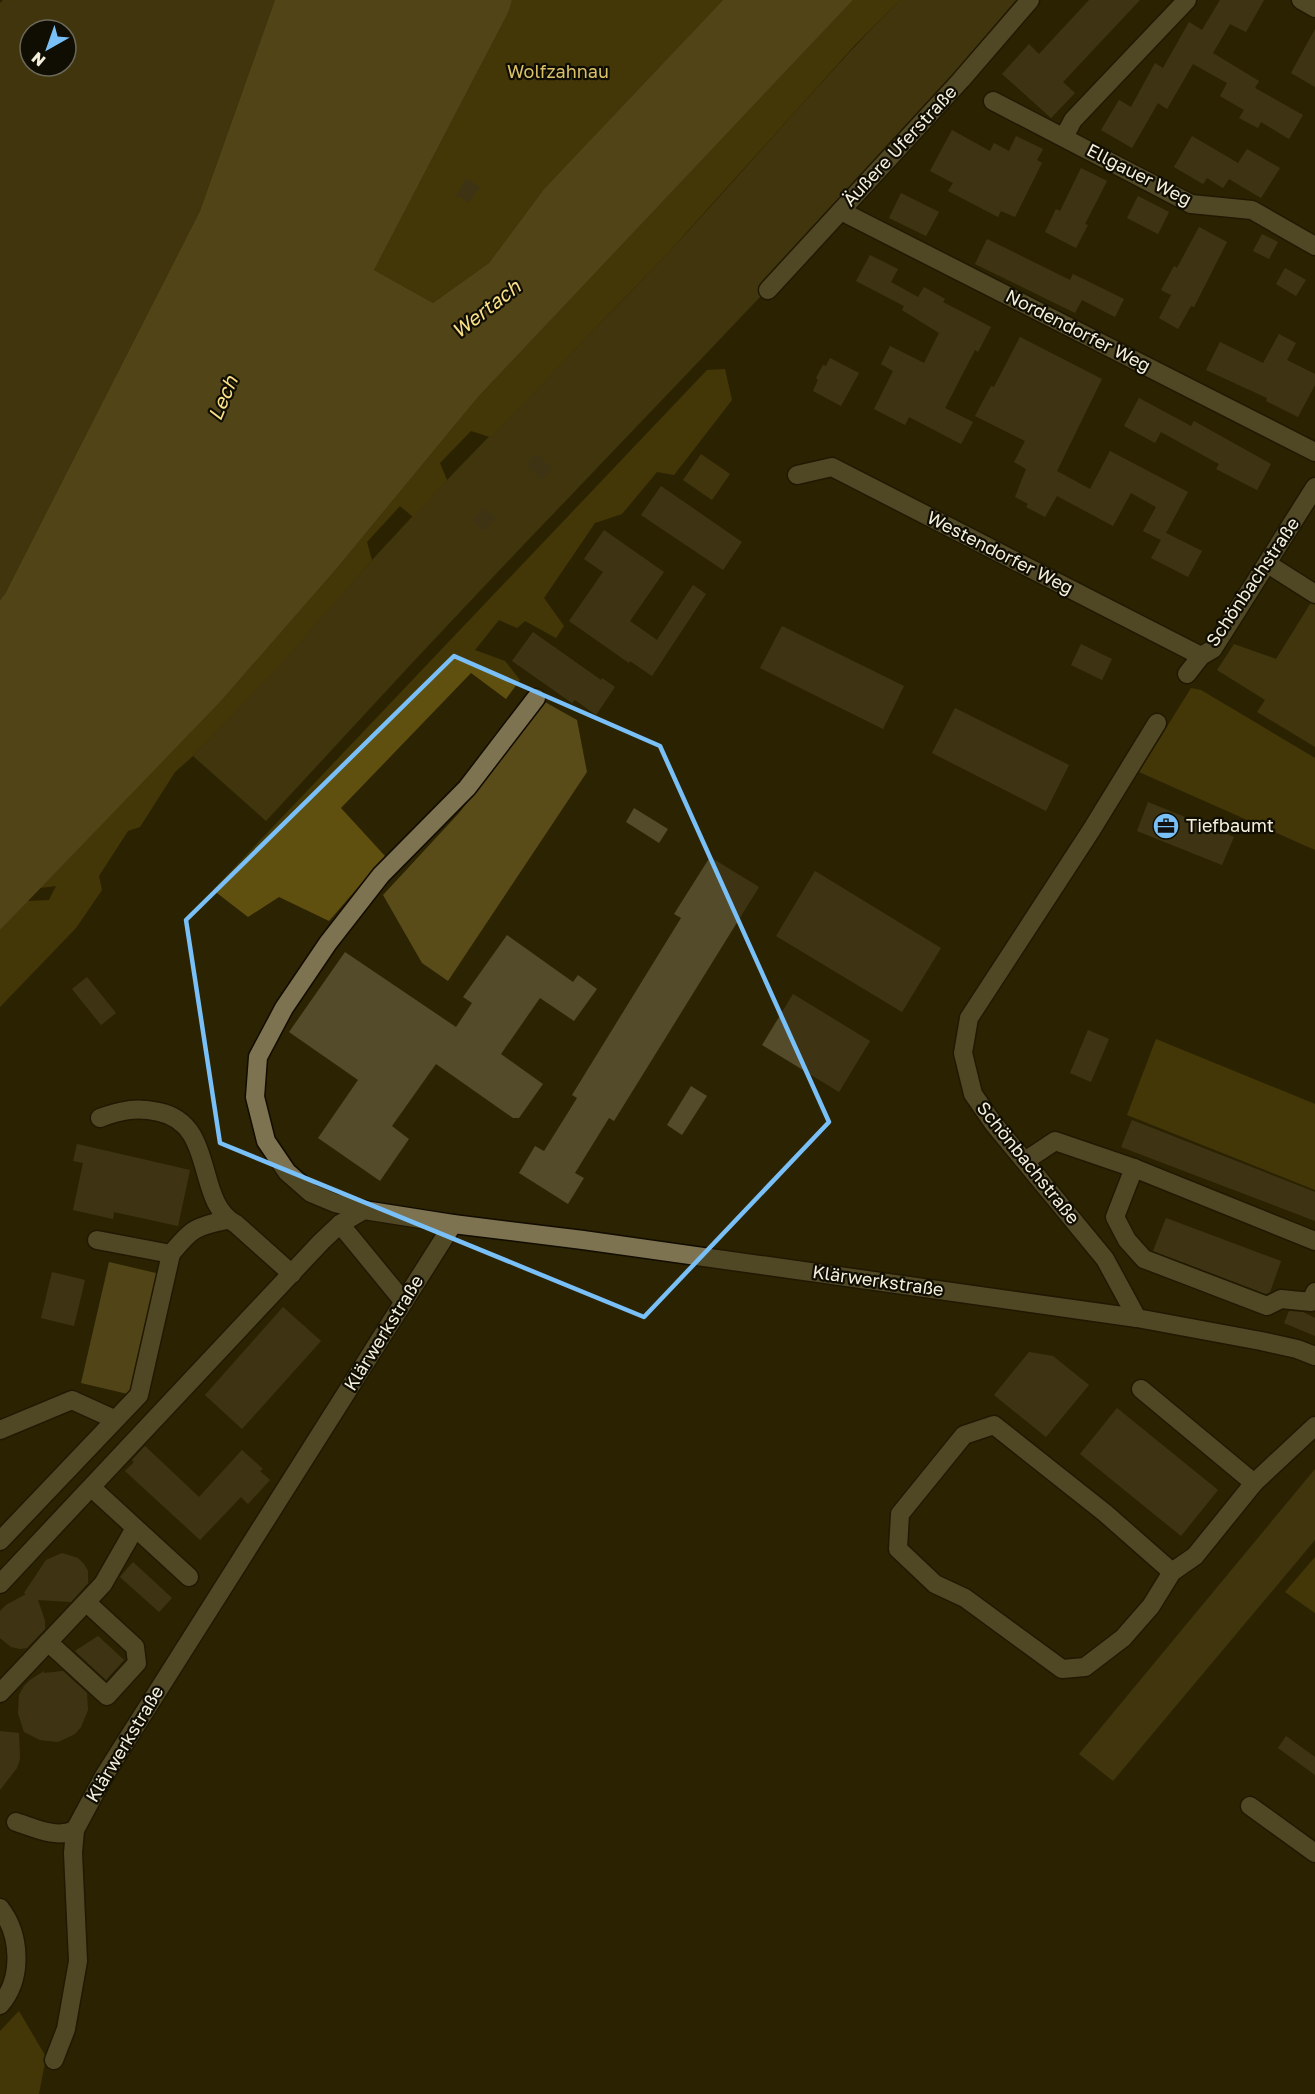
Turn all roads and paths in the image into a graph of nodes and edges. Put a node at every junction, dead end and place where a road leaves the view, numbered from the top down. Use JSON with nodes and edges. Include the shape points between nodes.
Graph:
{"nodes":[{"id":1,"x":1030,"y":0,"type":"edge"},
{"id":2,"x":1187,"y":0,"type":"edge"},
{"id":3,"x":1301,"y":0,"type":"edge"},
{"id":4,"x":1315,"y":8,"type":"edge"},
{"id":5,"x":993,"y":101,"type":"dead end"},
{"id":6,"x":1064,"y":136,"type":"junction"},
{"id":7,"x":841,"y":211,"type":"junction"},
{"id":8,"x":1315,"y":246,"type":"edge"},
{"id":9,"x":768,"y":290,"type":"dead end"},
{"id":10,"x":1315,"y":452,"type":"edge"},
{"id":11,"x":797,"y":475,"type":"dead end"},
{"id":12,"x":1315,"y":487,"type":"edge"},
{"id":13,"x":1268,"y":564,"type":"junction"},
{"id":14,"x":1315,"y":594,"type":"edge"},
{"id":15,"x":1201,"y":656,"type":"junction"},
{"id":16,"x":1187,"y":674,"type":"dead end"},
{"id":17,"x":536,"y":698,"type":"dead end"},
{"id":18,"x":1157,"y":723,"type":"dead end"},
{"id":19,"x":100,"y":1118,"type":"dead end"},
{"id":20,"x":1025,"y":1161,"type":"junction"},
{"id":21,"x":1134,"y":1167,"type":"junction"},
{"id":22,"x":364,"y":1210,"type":"junction"},
{"id":23,"x":227,"y":1220,"type":"junction"},
{"id":24,"x":340,"y":1224,"type":"junction"},
{"id":25,"x":453,"y":1224,"type":"junction"},
{"id":26,"x":97,"y":1240,"type":"dead end"},
{"id":27,"x":1315,"y":1241,"type":"edge"},
{"id":28,"x":171,"y":1254,"type":"junction"},
{"id":29,"x":292,"y":1274,"type":"junction"},
{"id":30,"x":1315,"y":1292,"type":"edge"},
{"id":31,"x":404,"y":1302,"type":"junction"},
{"id":32,"x":1137,"y":1318,"type":"junction"},
{"id":33,"x":1315,"y":1356,"type":"edge"},
{"id":34,"x":1141,"y":1389,"type":"dead end"},
{"id":35,"x":114,"y":1419,"type":"junction"},
{"id":36,"x":1315,"y":1426,"type":"edge"},
{"id":37,"x":0,"y":1430,"type":"edge"},
{"id":38,"x":1254,"y":1483,"type":"junction"},
{"id":39,"x":92,"y":1488,"type":"junction"},
{"id":40,"x":135,"y":1528,"type":"junction"},
{"id":41,"x":0,"y":1541,"type":"edge"},
{"id":42,"x":1172,"y":1572,"type":"junction"},
{"id":43,"x":189,"y":1577,"type":"dead end"},
{"id":44,"x":0,"y":1584,"type":"edge"},
{"id":45,"x":86,"y":1602,"type":"junction"},
{"id":46,"x":48,"y":1642,"type":"junction"},
{"id":47,"x":0,"y":1693,"type":"edge"},
{"id":48,"x":1251,"y":1806,"type":"dead end"},
{"id":49,"x":16,"y":1822,"type":"dead end"},
{"id":50,"x":75,"y":1830,"type":"junction"},
{"id":51,"x":1315,"y":1852,"type":"edge"},
{"id":52,"x":0,"y":1908,"type":"edge"},
{"id":53,"x":0,"y":2005,"type":"edge"},
{"id":54,"x":54,"y":2060,"type":"dead end"}],
"edges":[{"from":1,"to":7,"type":"street","name":"Äußere Uferstraße"},
{"from":2,"to":6,"type":"street","name":"Ellgauer Weg","via":[[1073,120]]},
{"from":3,"to":4,"type":"street"},
{"from":5,"to":6,"type":"street","name":"Ellgauer Weg"},
{"from":6,"to":8,"type":"street","name":"Ellgauer Weg","via":[[1191,204],[1252,210]]},
{"from":7,"to":9,"type":"street","name":"Äußere Uferstraße"},
{"from":7,"to":10,"type":"street","name":"Nordendorfer Weg"},
{"from":11,"to":15,"type":"street","name":"Westendorfer Weg","via":[[832,467]]},
{"from":12,"to":13,"type":"street","name":"Schönbachstraße"},
{"from":13,"to":14,"type":"street"},
{"from":13,"to":15,"type":"street","name":"Schönbachstraße","via":[[1212,649]]},
{"from":15,"to":16,"type":"street","name":"Schönbachstraße"},
{"from":17,"to":22,"type":"street","via":[[467,788],[374,883],[284,1008],[258,1058],[255,1097],[260,1119],[266,1141],[287,1172],[311,1193]]},
{"from":18,"to":20,"type":"street","name":"Schönbachstraße","via":[[969,1018],[963,1053],[973,1094]]},
{"from":19,"to":23,"type":"street","via":[[119,1110],[142,1108],[182,1122],[192,1134],[216,1203]]},
{"from":20,"to":21,"type":"street","via":[[1055,1141]]},
{"from":20,"to":32,"type":"street","name":"Schönbachstraße","via":[[1105,1258]]},
{"from":21,"to":27,"type":"street"},
{"from":21,"to":30,"type":"street","via":[[1115,1217],[1127,1240],[1144,1259],[1267,1306],[1281,1299],[1311,1302]]},
{"from":22,"to":24,"type":"street"},
{"from":22,"to":25,"type":"street"},
{"from":23,"to":28,"type":"street","via":[[200,1225]]},
{"from":23,"to":29,"type":"street"},
{"from":24,"to":29,"type":"street"},
{"from":24,"to":31,"type":"street"},
{"from":25,"to":31,"type":"street","name":"Klärwerkstraße"},
{"from":25,"to":32,"type":"street","name":"Klärwerkstraße"},
{"from":26,"to":28,"type":"street"},
{"from":28,"to":35,"type":"street","via":[[139,1395]]},
{"from":29,"to":39,"type":"street"},
{"from":31,"to":50,"type":"street","name":"Klärwerkstraße","via":[[110,1766]]},
{"from":32,"to":33,"type":"street","via":[[1261,1341]]},
{"from":34,"to":38,"type":"street"},
{"from":35,"to":37,"type":"street","via":[[72,1400]]},
{"from":35,"to":41,"type":"street"},
{"from":36,"to":38,"type":"street"},
{"from":38,"to":42,"type":"street","via":[[1196,1556]]},
{"from":39,"to":40,"type":"street"},
{"from":39,"to":44,"type":"street"},
{"from":40,"to":43,"type":"street"},
{"from":40,"to":45,"type":"street","via":[[103,1584]]},
{"from":42,"to":42,"type":"street","via":[[1151,1606],[1124,1638],[1085,1667],[1062,1669],[965,1598],[935,1584],[898,1549],[900,1514],[964,1435],[994,1425]]},
{"from":45,"to":46,"type":"street"},
{"from":45,"to":46,"type":"street","via":[[135,1647],[137,1663],[107,1696]]},
{"from":46,"to":47,"type":"street"},
{"from":48,"to":51,"type":"street"},
{"from":49,"to":50,"type":"street","via":[[55,1834]]},
{"from":50,"to":54,"type":"street","name":"Klärwerkstraße","via":[[78,1961],[66,2029]]},
{"from":52,"to":53,"type":"street","via":[[6,1915],[17,1961],[16,1977]]}]}
